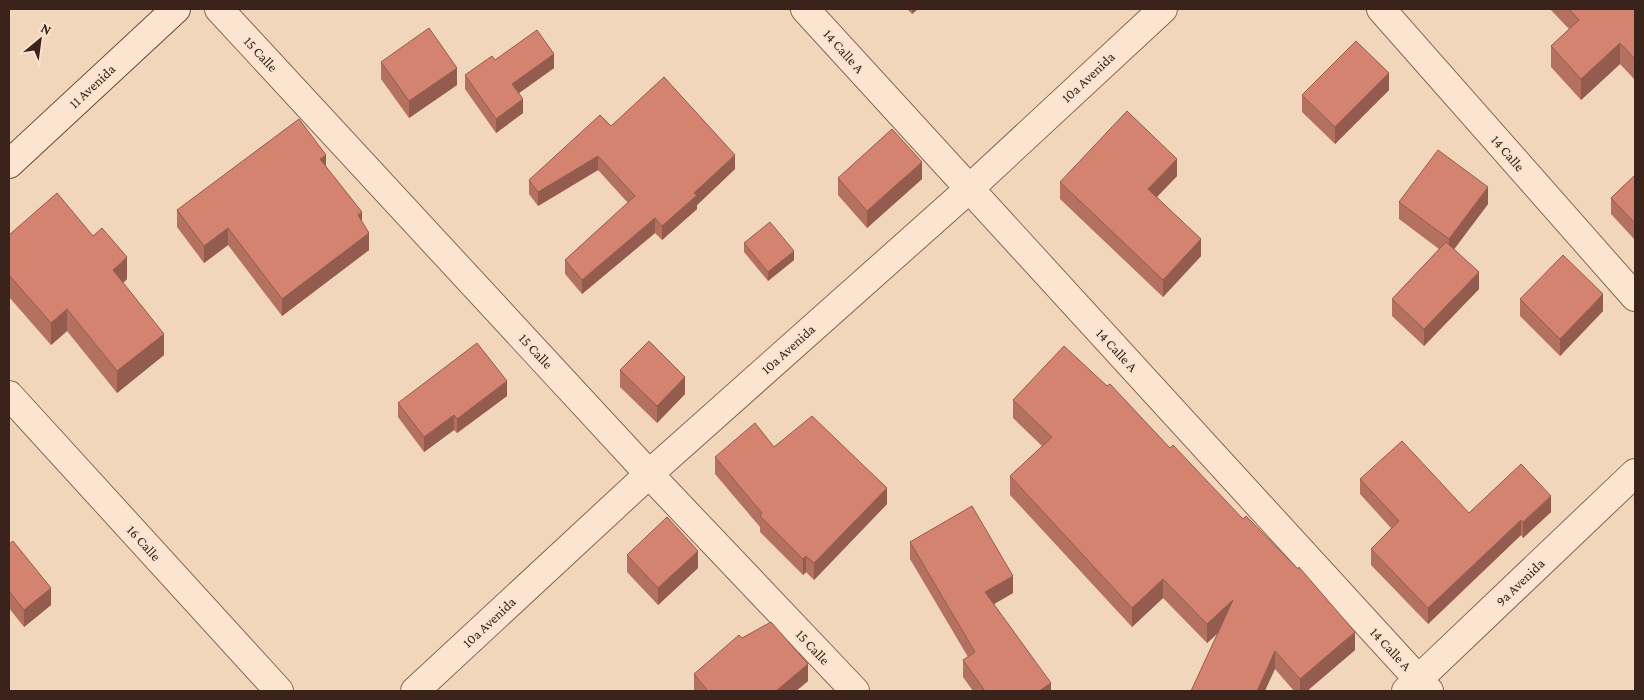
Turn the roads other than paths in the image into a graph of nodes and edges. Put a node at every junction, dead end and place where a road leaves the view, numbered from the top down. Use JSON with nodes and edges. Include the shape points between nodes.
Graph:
{"nodes":[{"id":1,"x":176,"y":9,"type":"edge"},
{"id":2,"x":219,"y":9,"type":"edge"},
{"id":3,"x":805,"y":9,"type":"edge"},
{"id":4,"x":1162,"y":9,"type":"edge"},
{"id":5,"x":1381,"y":9,"type":"edge"},
{"id":6,"x":9,"y":164,"type":"edge"},
{"id":7,"x":968,"y":189,"type":"junction"},
{"id":8,"x":1635,"y":296,"type":"edge"},
{"id":9,"x":9,"y":395,"type":"edge"},
{"id":10,"x":1635,"y":473,"type":"edge"},
{"id":11,"x":649,"y":474,"type":"junction"},
{"id":12,"x":1418,"y":687,"type":"edge"},
{"id":13,"x":279,"y":691,"type":"edge"},
{"id":14,"x":415,"y":691,"type":"edge"},
{"id":15,"x":855,"y":691,"type":"edge"}],
"edges":[{"from":1,"to":6,"type":"street","name":"11 Avenida"},
{"from":2,"to":11,"type":"street","name":"15 Calle"},
{"from":3,"to":7,"type":"street","name":"14 Calle A"},
{"from":4,"to":7,"type":"street","name":"10a Avenida"},
{"from":5,"to":8,"type":"street","name":"14 Calle"},
{"from":7,"to":11,"type":"street","name":"10a Avenida"},
{"from":7,"to":12,"type":"street","name":"14 Calle A"},
{"from":9,"to":13,"type":"street","name":"16 Calle"},
{"from":10,"to":12,"type":"street","name":"9a Avenida"},
{"from":11,"to":14,"type":"street","name":"10a Avenida"},
{"from":11,"to":15,"type":"street","name":"15 Calle"}]}
